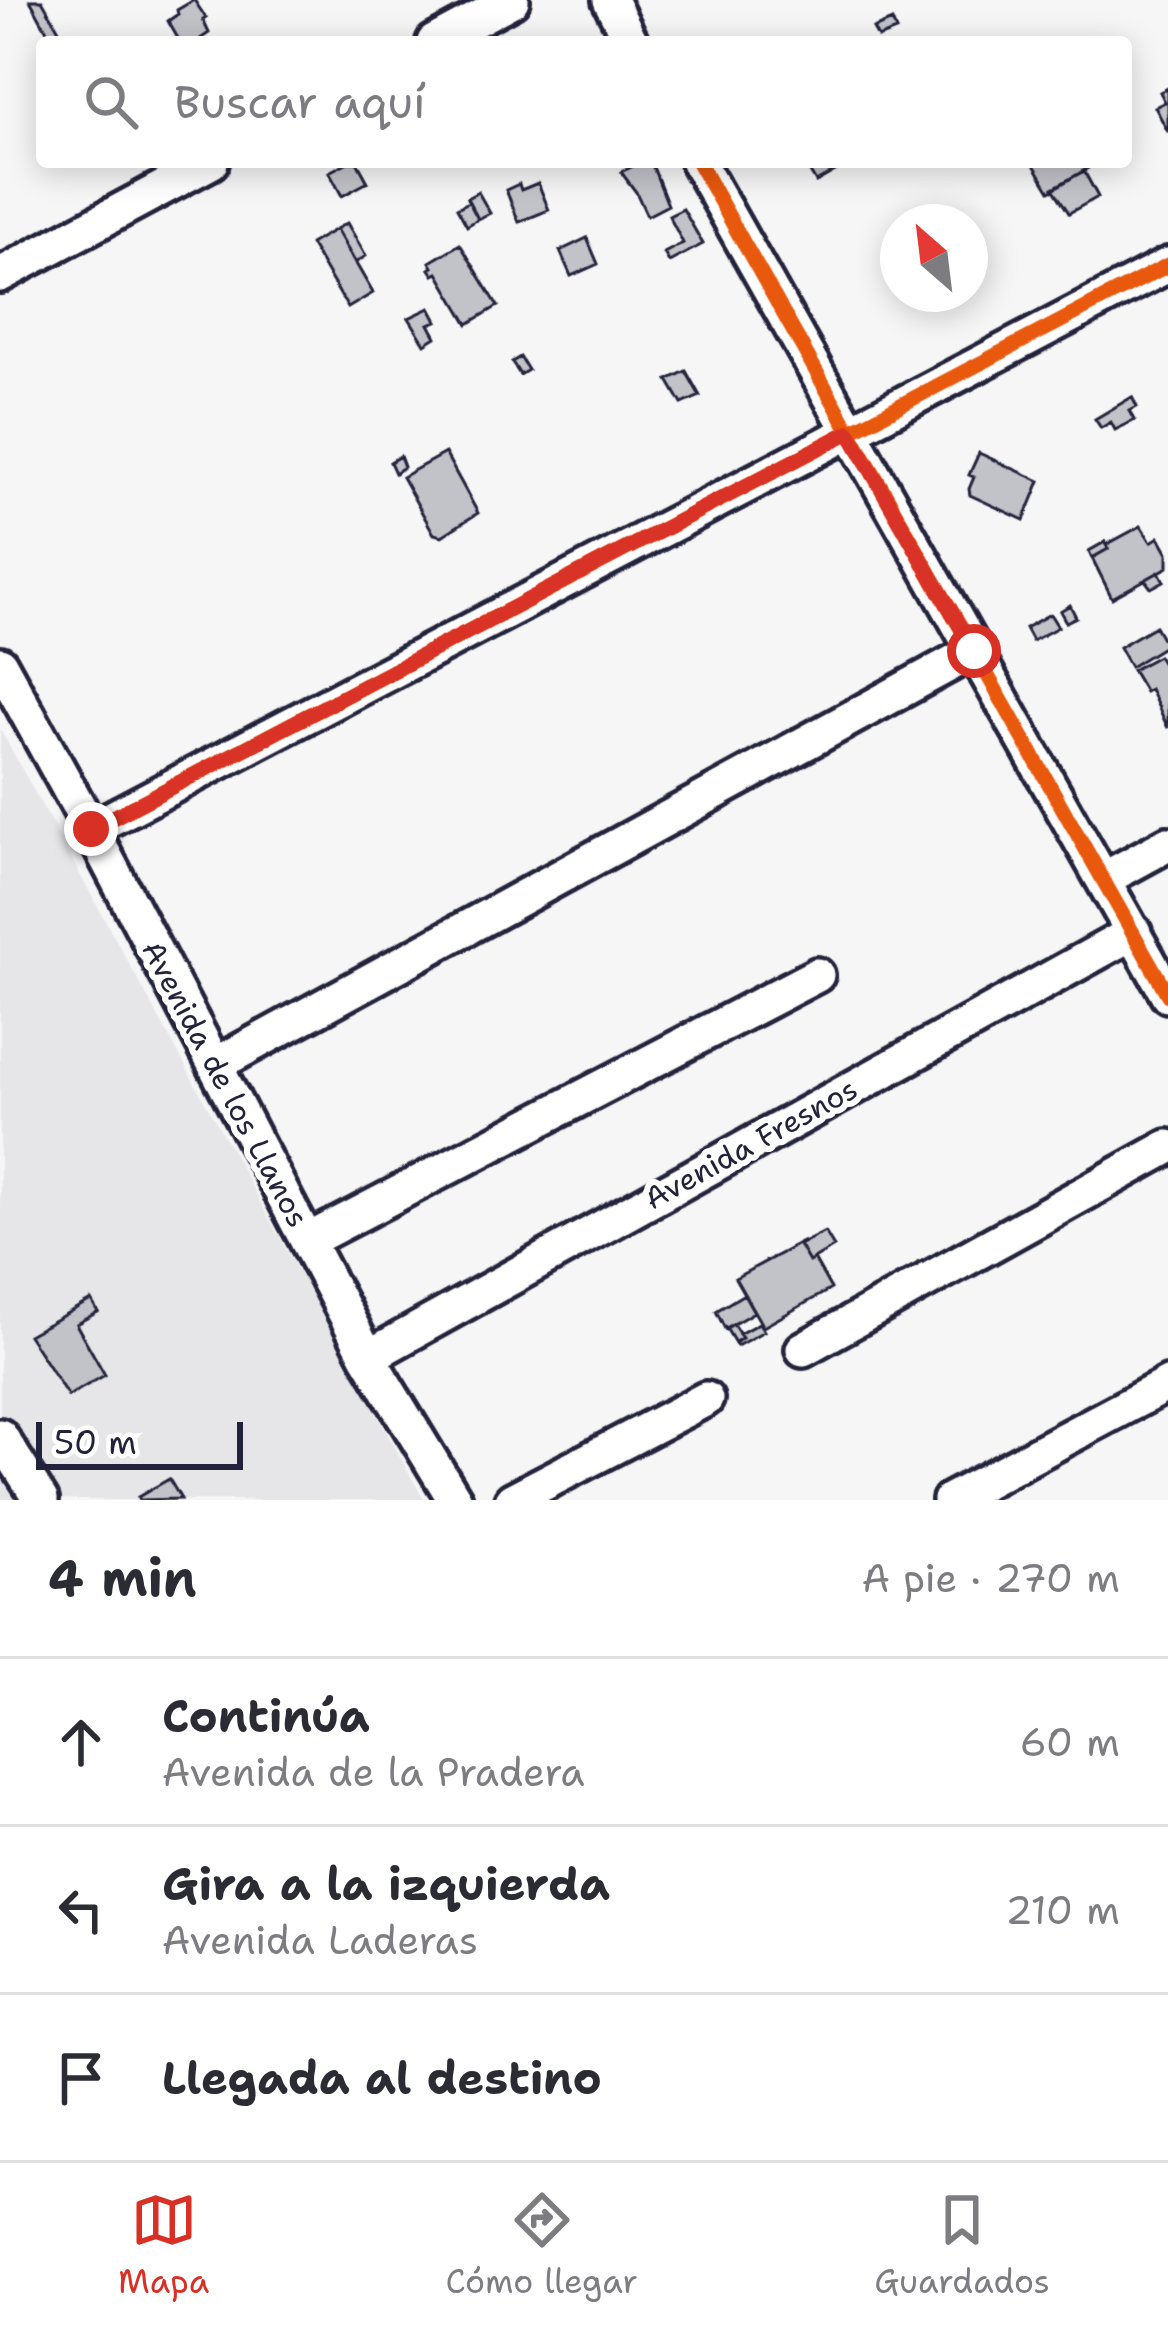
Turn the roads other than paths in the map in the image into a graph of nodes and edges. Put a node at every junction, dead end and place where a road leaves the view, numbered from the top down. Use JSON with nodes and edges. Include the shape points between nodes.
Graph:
{"nodes":[{"id":1,"x":512,"y":0,"type":"edge"},
{"id":2,"x":445,"y":36,"type":"edge"},
{"id":3,"x":200,"y":168,"type":"edge"},
{"id":4,"x":701,"y":168,"type":"edge"},
{"id":5,"x":1168,"y":265,"type":"edge"},
{"id":6,"x":0,"y":275,"type":"edge"},
{"id":7,"x":849,"y":432,"type":"junction"},
{"id":8,"x":974,"y":651,"type":"junction"},
{"id":9,"x":0,"y":664,"type":"edge"},
{"id":10,"x":91,"y":829,"type":"junction"},
{"id":11,"x":1168,"y":844,"type":"edge"},
{"id":12,"x":1104,"y":878,"type":"junction"},
{"id":13,"x":1134,"y":932,"type":"junction"},
{"id":14,"x":817,"y":975,"type":"dead end"},
{"id":15,"x":1168,"y":995,"type":"edge"},
{"id":16,"x":214,"y":1065,"type":"junction"},
{"id":17,"x":1168,"y":1147,"type":"edge"},
{"id":18,"x":308,"y":1241,"type":"junction"},
{"id":19,"x":803,"y":1349,"type":"dead end"},
{"id":20,"x":368,"y":1357,"type":"junction"},
{"id":21,"x":1168,"y":1384,"type":"edge"},
{"id":22,"x":706,"y":1399,"type":"dead end"},
{"id":23,"x":0,"y":1436,"type":"edge"},
{"id":24,"x":41,"y":1500,"type":"edge"},
{"id":25,"x":454,"y":1500,"type":"edge"},
{"id":26,"x":512,"y":1500,"type":"edge"},
{"id":27,"x":950,"y":1500,"type":"edge"}],
"edges":[{"from":1,"to":2,"type":"street"},
{"from":3,"to":6,"type":"street"},
{"from":4,"to":7,"type":"street"},
{"from":5,"to":7,"type":"street"},
{"from":7,"to":8,"type":"street"},
{"from":7,"to":10,"type":"street"},
{"from":8,"to":12,"type":"street"},
{"from":8,"to":16,"type":"street"},
{"from":9,"to":10,"type":"street","name":"Avenida de los Llanos"},
{"from":10,"to":16,"type":"street","name":"Avenida de los Llanos"},
{"from":11,"to":12,"type":"street"},
{"from":12,"to":13,"type":"street"},
{"from":13,"to":15,"type":"street"},
{"from":13,"to":20,"type":"street","name":"Avenida Fresnos"},
{"from":14,"to":18,"type":"street"},
{"from":16,"to":18,"type":"street","name":"Avenida de los Llanos"},
{"from":17,"to":19,"type":"street"},
{"from":18,"to":20,"type":"street","name":"Avenida de los Llanos"},
{"from":20,"to":25,"type":"street","name":"Avenida de los Llanos"},
{"from":21,"to":27,"type":"street"},
{"from":22,"to":26,"type":"street"},
{"from":23,"to":24,"type":"street"}]}
